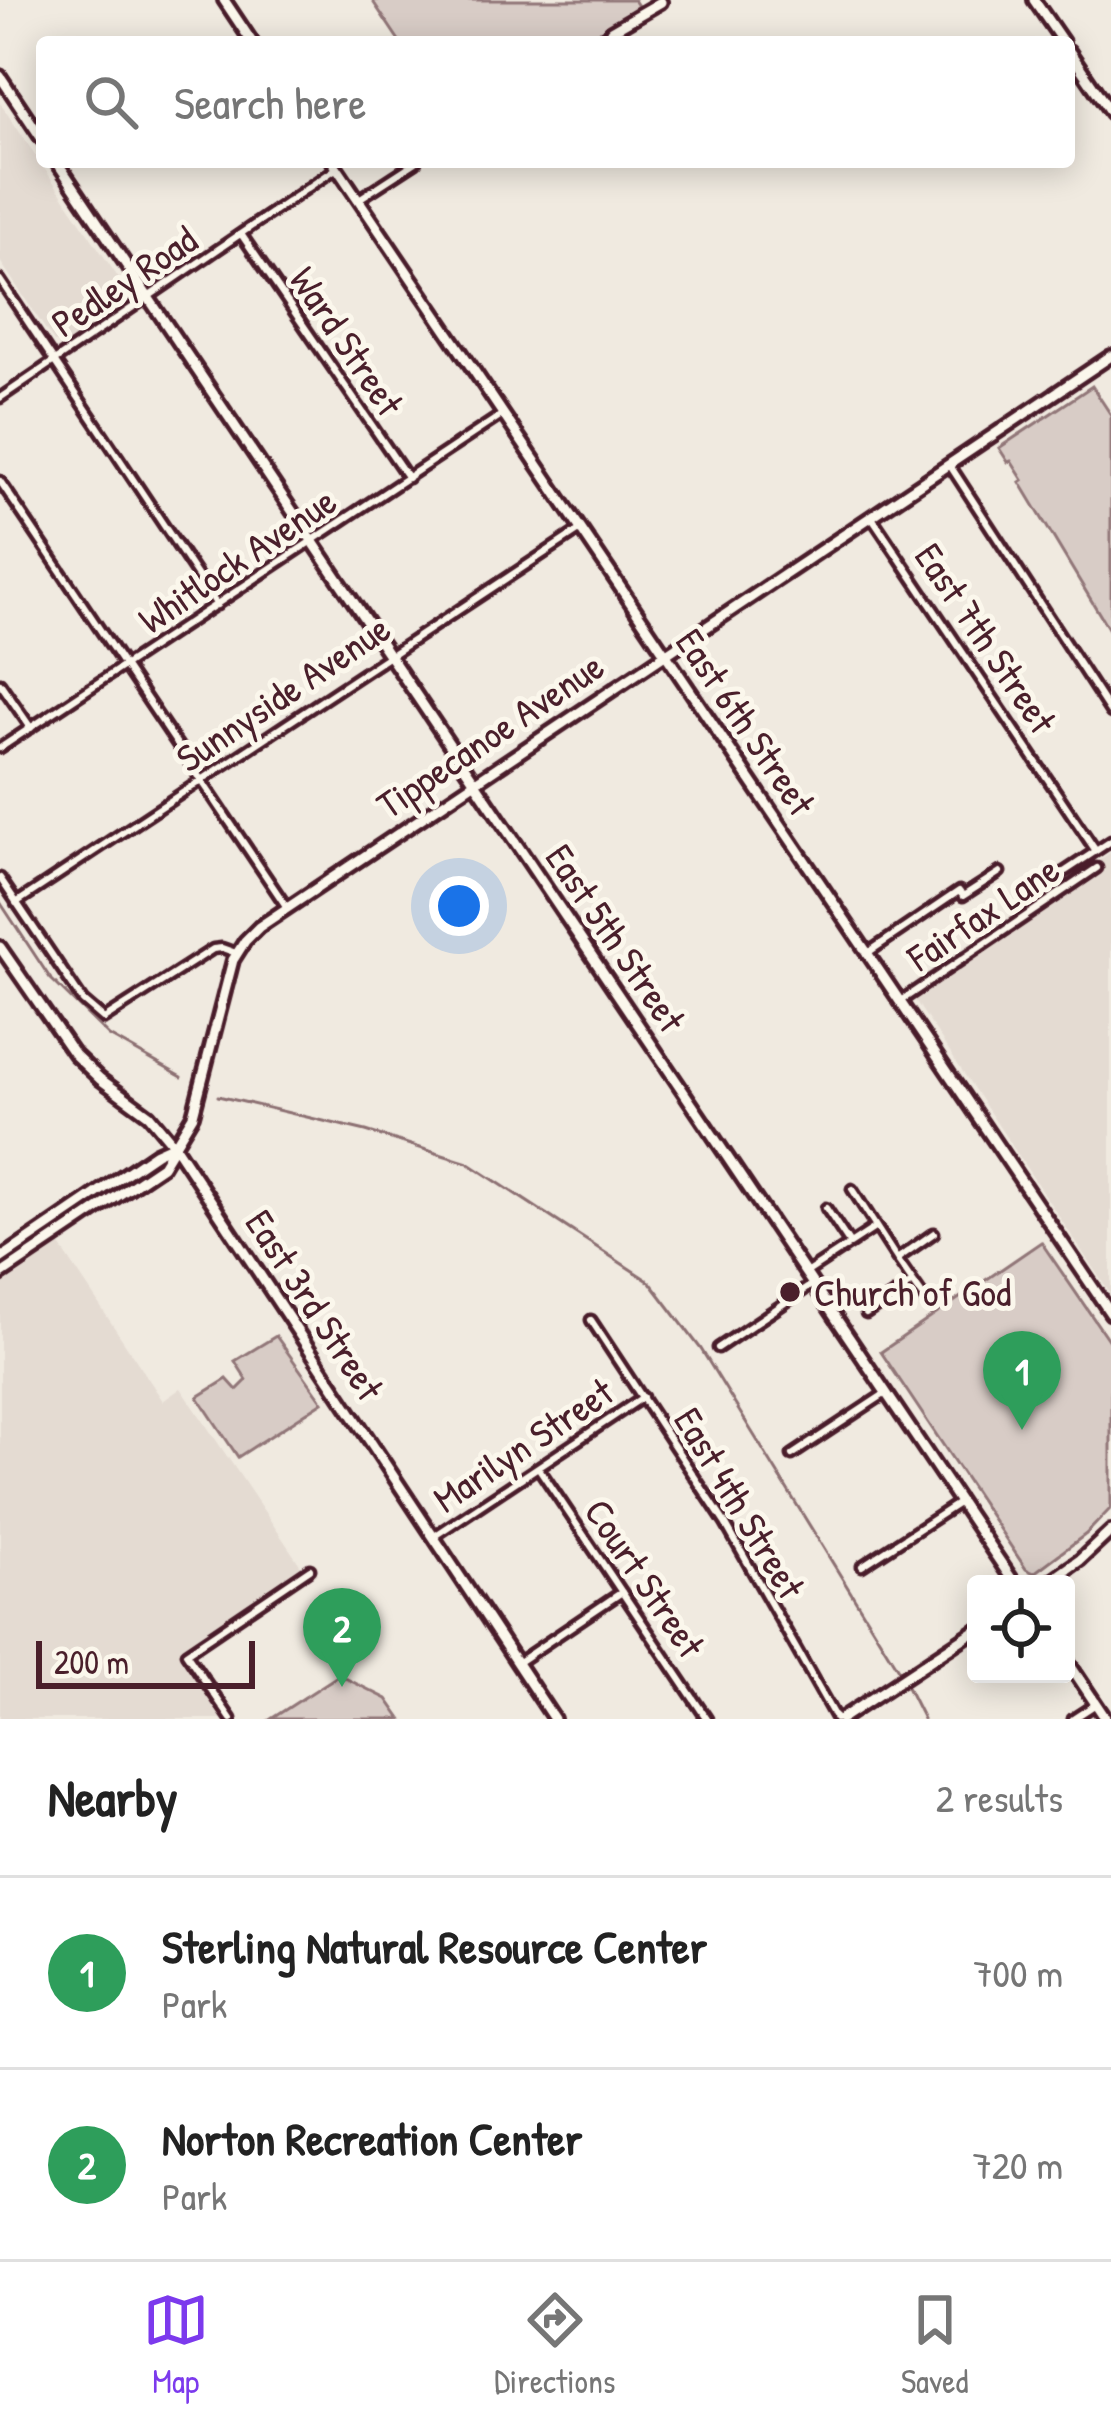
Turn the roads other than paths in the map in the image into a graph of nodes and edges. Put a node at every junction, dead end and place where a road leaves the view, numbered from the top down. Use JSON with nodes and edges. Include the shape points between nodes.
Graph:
{"nodes":[{"id":1,"x":224,"y":0,"type":"edge"},
{"id":2,"x":1034,"y":0,"type":"edge"},
{"id":3,"x":663,"y":1,"type":"edge"},
{"id":4,"x":611,"y":32,"type":"joint"},
{"id":5,"x":249,"y":36,"type":"edge"},
{"id":6,"x":605,"y":36,"type":"edge"},
{"id":7,"x":1059,"y":36,"type":"edge"},
{"id":8,"x":1075,"y":60,"type":"edge"},
{"id":9,"x":0,"y":76,"type":"edge"},
{"id":10,"x":1111,"y":113,"type":"edge"},
{"id":11,"x":36,"y":130,"type":"edge"},
{"id":12,"x":61,"y":168,"type":"edge"},
{"id":13,"x":331,"y":168,"type":"edge"},
{"id":14,"x":337,"y":168,"type":"edge"},
{"id":15,"x":407,"y":168,"type":"edge"},
{"id":16,"x":359,"y":200,"type":"junction"},
{"id":17,"x":242,"y":234,"type":"junction"},
{"id":18,"x":0,"y":280,"type":"edge"},
{"id":19,"x":148,"y":297,"type":"junction"},
{"id":20,"x":1111,"y":356,"type":"edge"},
{"id":21,"x":54,"y":361,"type":"junction"},
{"id":22,"x":0,"y":398,"type":"edge"},
{"id":23,"x":503,"y":414,"type":"junction"},
{"id":24,"x":949,"y":464,"type":"junction"},
{"id":25,"x":408,"y":478,"type":"junction"},
{"id":26,"x":0,"y":482,"type":"edge"},
{"id":27,"x":872,"y":516,"type":"junction"},
{"id":28,"x":581,"y":529,"type":"junction"},
{"id":29,"x":314,"y":542,"type":"junction"},
{"id":30,"x":218,"y":605,"type":"junction"},
{"id":31,"x":390,"y":655,"type":"junction"},
{"id":32,"x":664,"y":655,"type":"junction"},
{"id":33,"x":124,"y":667,"type":"junction"},
{"id":34,"x":0,"y":682,"type":"edge"},
{"id":35,"x":1111,"y":713,"type":"edge"},
{"id":36,"x":31,"y":728,"type":"junction"},
{"id":37,"x":0,"y":748,"type":"edge"},
{"id":38,"x":201,"y":780,"type":"junction"},
{"id":39,"x":475,"y":781,"type":"junction"},
{"id":40,"x":1111,"y":841,"type":"edge"},
{"id":41,"x":1096,"y":850,"type":"junction"},
{"id":42,"x":1097,"y":868,"type":"dead end"},
{"id":43,"x":1000,"y":872,"type":"dead end"},
{"id":44,"x":0,"y":878,"type":"edge"},
{"id":45,"x":1055,"y":878,"type":"dead end"},
{"id":46,"x":16,"y":903,"type":"junction"},
{"id":47,"x":287,"y":907,"type":"junction"},
{"id":48,"x":0,"y":947,"type":"edge"},
{"id":49,"x":236,"y":953,"type":"junction"},
{"id":50,"x":866,"y":954,"type":"junction"},
{"id":51,"x":899,"y":1002,"type":"junction"},
{"id":52,"x":174,"y":1145,"type":"junction"},
{"id":53,"x":852,"y":1189,"type":"dead end"},
{"id":54,"x":826,"y":1208,"type":"dead end"},
{"id":55,"x":876,"y":1226,"type":"junction"},
{"id":56,"x":934,"y":1233,"type":"dead end"},
{"id":57,"x":850,"y":1244,"type":"junction"},
{"id":58,"x":897,"y":1258,"type":"junction"},
{"id":59,"x":0,"y":1259,"type":"edge"},
{"id":60,"x":0,"y":1275,"type":"edge"},
{"id":61,"x":810,"y":1279,"type":"junction"},
{"id":62,"x":913,"y":1282,"type":"junction"},
{"id":63,"x":927,"y":1302,"type":"dead end"},
{"id":64,"x":866,"y":1314,"type":"dead end"},
{"id":65,"x":1111,"y":1314,"type":"edge"},
{"id":66,"x":591,"y":1320,"type":"dead end"},
{"id":67,"x":718,"y":1348,"type":"dead end"},
{"id":68,"x":886,"y":1393,"type":"junction"},
{"id":69,"x":643,"y":1397,"type":"junction"},
{"id":70,"x":792,"y":1455,"type":"dead end"},
{"id":71,"x":538,"y":1467,"type":"junction"},
{"id":72,"x":960,"y":1502,"type":"junction"},
{"id":73,"x":1111,"y":1531,"type":"edge"},
{"id":74,"x":433,"y":1537,"type":"junction"},
{"id":75,"x":862,"y":1566,"type":"dead end"},
{"id":76,"x":310,"y":1569,"type":"dead end"},
{"id":77,"x":1009,"y":1575,"type":"edge"},
{"id":78,"x":1059,"y":1575,"type":"edge"},
{"id":79,"x":622,"y":1592,"type":"junction"},
{"id":80,"x":967,"y":1636,"type":"edge"},
{"id":81,"x":517,"y":1663,"type":"junction"},
{"id":82,"x":1075,"y":1672,"type":"edge"},
{"id":83,"x":1096,"y":1704,"type":"junction"},
{"id":84,"x":231,"y":1719,"type":"edge"},
{"id":85,"x":554,"y":1719,"type":"edge"},
{"id":86,"x":706,"y":1719,"type":"edge"},
{"id":87,"x":838,"y":1719,"type":"edge"},
{"id":88,"x":1073,"y":1719,"type":"edge"},
{"id":89,"x":1106,"y":1719,"type":"edge"}],
"edges":[{"from":1,"to":5,"type":"street"},
{"from":2,"to":7,"type":"street"},
{"from":3,"to":4,"type":"street"},
{"from":4,"to":6,"type":"street"},
{"from":8,"to":10,"type":"street"},
{"from":9,"to":11,"type":"street"},
{"from":12,"to":19,"type":"street","name":"East 5th Street"},
{"from":13,"to":17,"type":"street","name":"Pedley Road"},
{"from":14,"to":16,"type":"street","name":"East 6th Street"},
{"from":15,"to":16,"type":"street"},
{"from":16,"to":23,"type":"street","name":"East 6th Street"},
{"from":17,"to":19,"type":"street","name":"Pedley Road"},
{"from":17,"to":25,"type":"street","name":"Ward Street"},
{"from":18,"to":21,"type":"street"},
{"from":19,"to":21,"type":"street","name":"Pedley Road"},
{"from":19,"to":29,"type":"street","name":"East 5th Street"},
{"from":20,"to":24,"type":"street","name":"Tippecanoe Avenue"},
{"from":21,"to":22,"type":"street","name":"Pedley Road"},
{"from":21,"to":30,"type":"street"},
{"from":23,"to":25,"type":"street","name":"Whitlock Avenue"},
{"from":23,"to":28,"type":"street","name":"East 6th Street"},
{"from":24,"to":27,"type":"street","name":"Tippecanoe Avenue"},
{"from":24,"to":35,"type":"street"},
{"from":25,"to":29,"type":"street","name":"Whitlock Avenue"},
{"from":26,"to":33,"type":"street"},
{"from":27,"to":32,"type":"street","name":"Tippecanoe Avenue"},
{"from":27,"to":41,"type":"street","name":"East 7th Street"},
{"from":28,"to":31,"type":"street","name":"Sunnyside Avenue"},
{"from":28,"to":32,"type":"street","name":"East 6th Street"},
{"from":29,"to":30,"type":"street","name":"Whitlock Avenue"},
{"from":29,"to":31,"type":"street","name":"East 5th Street"},
{"from":30,"to":33,"type":"street","name":"Whitlock Avenue"},
{"from":31,"to":38,"type":"street","name":"Sunnyside Avenue"},
{"from":31,"to":39,"type":"street","name":"East 5th Street"},
{"from":32,"to":39,"type":"street","name":"Tippecanoe Avenue"},
{"from":32,"to":50,"type":"street","name":"East 6th Street"},
{"from":33,"to":36,"type":"street","name":"Whitlock Avenue"},
{"from":33,"to":38,"type":"street"},
{"from":34,"to":36,"type":"street"},
{"from":36,"to":37,"type":"street","name":"Whitlock Avenue"},
{"from":38,"to":46,"type":"street","name":"Sunnyside Avenue"},
{"from":38,"to":47,"type":"street"},
{"from":39,"to":47,"type":"street","name":"Tippecanoe Avenue"},
{"from":39,"to":61,"type":"street","name":"East 5th Street"},
{"from":40,"to":41,"type":"street","name":"Fairfax Lane"},
{"from":41,"to":45,"type":"street","name":"Fairfax Lane"},
{"from":42,"to":51,"type":"street","name":"Fairfax Lane"},
{"from":43,"to":50,"type":"street","name":"Fairfax Lane"},
{"from":44,"to":46,"type":"street"},
{"from":46,"to":49,"type":"street","via":[[83,1001],[104,1018],[214,949]]},
{"from":47,"to":49,"type":"street","name":"Tippecanoe Avenue"},
{"from":48,"to":52,"type":"street","name":"East 3rd Street","via":[[74,1054]]},
{"from":49,"to":52,"type":"street","name":"Tippecanoe Avenue","via":[[193,1115]]},
{"from":50,"to":51,"type":"street","name":"East 6th Street"},
{"from":51,"to":65,"type":"street","name":"East 6th Street"},
{"from":52,"to":59,"type":"street"},
{"from":52,"to":60,"type":"street","via":[[161,1167]]},
{"from":52,"to":74,"type":"street","name":"East 3rd Street"},
{"from":53,"to":55,"type":"street"},
{"from":54,"to":57,"type":"street"},
{"from":55,"to":57,"type":"street"},
{"from":55,"to":58,"type":"street"},
{"from":56,"to":58,"type":"street"},
{"from":57,"to":61,"type":"street"},
{"from":58,"to":62,"type":"street"},
{"from":61,"to":67,"type":"street"},
{"from":61,"to":68,"type":"street","name":"East 5th Street"},
{"from":62,"to":63,"type":"street"},
{"from":62,"to":64,"type":"street"},
{"from":66,"to":69,"type":"street","name":"East 4th Street"},
{"from":68,"to":70,"type":"street"},
{"from":68,"to":72,"type":"street","name":"East 5th Street"},
{"from":69,"to":71,"type":"street","name":"Marilyn Street"},
{"from":69,"to":87,"type":"street","name":"East 4th Street"},
{"from":71,"to":74,"type":"street","name":"Marilyn Street"},
{"from":71,"to":79,"type":"street","name":"Court Street"},
{"from":72,"to":75,"type":"street"},
{"from":72,"to":77,"type":"street","name":"East 5th Street"},
{"from":73,"to":78,"type":"street"},
{"from":74,"to":81,"type":"street","name":"East 3rd Street"},
{"from":76,"to":84,"type":"street","via":[[186,1653]]},
{"from":79,"to":81,"type":"street"},
{"from":79,"to":86,"type":"street","name":"Court Street"},
{"from":80,"to":87,"type":"street"},
{"from":81,"to":85,"type":"street","name":"East 3rd Street"},
{"from":82,"to":83,"type":"street"},
{"from":83,"to":88,"type":"street"},
{"from":83,"to":89,"type":"street"}]}
